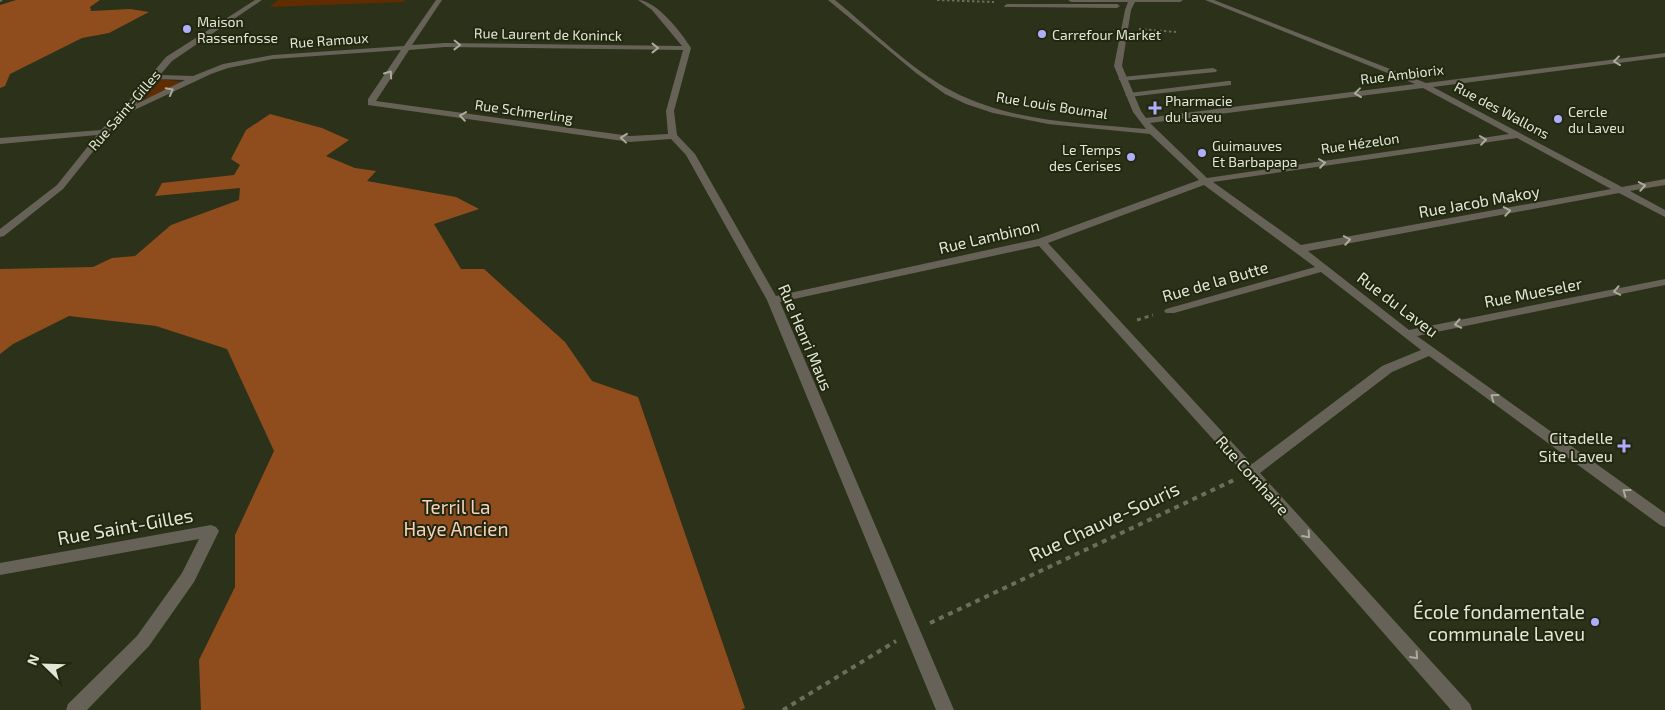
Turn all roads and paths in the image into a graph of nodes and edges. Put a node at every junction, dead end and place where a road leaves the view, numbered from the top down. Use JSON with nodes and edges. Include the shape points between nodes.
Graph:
{"nodes":[{"id":1,"x":260,"y":0,"type":"edge"},
{"id":2,"x":439,"y":0,"type":"edge"},
{"id":3,"x":641,"y":0,"type":"edge"},
{"id":4,"x":831,"y":0,"type":"edge"},
{"id":5,"x":1071,"y":0,"type":"edge"},
{"id":6,"x":1095,"y":0,"type":"edge"},
{"id":7,"x":1180,"y":0,"type":"edge"},
{"id":8,"x":1208,"y":0,"type":"edge"},
{"id":9,"x":1132,"y":1,"type":"edge"},
{"id":10,"x":1007,"y":6,"type":"dead end"},
{"id":11,"x":1117,"y":6,"type":"junction"},
{"id":12,"x":1128,"y":10,"type":"junction"},
{"id":13,"x":1124,"y":28,"type":"junction"},
{"id":14,"x":1176,"y":32,"type":"dead end"},
{"id":15,"x":409,"y":46,"type":"junction"},
{"id":16,"x":687,"y":48,"type":"junction"},
{"id":17,"x":1665,"y":55,"type":"edge"},
{"id":18,"x":1213,"y":70,"type":"dead end"},
{"id":19,"x":154,"y":77,"type":"junction"},
{"id":20,"x":194,"y":78,"type":"junction"},
{"id":21,"x":1122,"y":79,"type":"junction"},
{"id":22,"x":1228,"y":83,"type":"dead end"},
{"id":23,"x":1424,"y":85,"type":"junction"},
{"id":24,"x":1129,"y":95,"type":"junction"},
{"id":25,"x":125,"y":111,"type":"junction"},
{"id":26,"x":1143,"y":121,"type":"junction"},
{"id":27,"x":104,"y":132,"type":"junction"},
{"id":28,"x":1153,"y":132,"type":"junction"},
{"id":29,"x":1520,"y":135,"type":"junction"},
{"id":30,"x":673,"y":136,"type":"junction"},
{"id":31,"x":0,"y":142,"type":"edge"},
{"id":32,"x":1205,"y":180,"type":"junction"},
{"id":33,"x":1665,"y":182,"type":"edge"},
{"id":34,"x":1620,"y":190,"type":"junction"},
{"id":35,"x":1665,"y":214,"type":"edge"},
{"id":36,"x":0,"y":234,"type":"edge"},
{"id":37,"x":1041,"y":242,"type":"junction"},
{"id":38,"x":1299,"y":249,"type":"junction"},
{"id":39,"x":1322,"y":268,"type":"junction"},
{"id":40,"x":1665,"y":282,"type":"edge"},
{"id":41,"x":773,"y":300,"type":"junction"},
{"id":42,"x":1170,"y":311,"type":"joint"},
{"id":43,"x":1117,"y":325,"type":"junction"},
{"id":44,"x":1407,"y":334,"type":"junction"},
{"id":45,"x":1431,"y":351,"type":"junction"},
{"id":46,"x":1251,"y":472,"type":"junction"},
{"id":47,"x":1665,"y":521,"type":"edge"},
{"id":48,"x":0,"y":569,"type":"edge"},
{"id":49,"x":912,"y":632,"type":"junction"},
{"id":50,"x":75,"y":710,"type":"edge"},
{"id":51,"x":783,"y":710,"type":"edge"},
{"id":52,"x":945,"y":710,"type":"edge"},
{"id":53,"x":1463,"y":710,"type":"edge"}],
"edges":[{"from":1,"to":19,"type":"street","name":"Rue Saint-Gilles","via":[[169,59]]},
{"from":2,"to":15,"type":"street"},
{"from":3,"to":16,"type":"street","via":[[654,9]]},
{"from":4,"to":28,"type":"street","name":"Rue Louis Boumal","via":[[924,75],[966,100],[1017,115]]},
{"from":5,"to":6,"type":"street"},
{"from":6,"to":9,"type":"street"},
{"from":6,"to":11,"type":"street"},
{"from":7,"to":9,"type":"street"},
{"from":8,"to":23,"type":"street","name":"Rue des Wallons"},
{"from":9,"to":12,"type":"street","name":"Rue du Laveu"},
{"from":10,"to":11,"type":"street"},
{"from":11,"to":12,"type":"street"},
{"from":12,"to":13,"type":"street","name":"Rue du Laveu"},
{"from":13,"to":14,"type":"path"},
{"from":13,"to":21,"type":"street","name":"Rue du Laveu","via":[[1118,66]]},
{"from":15,"to":16,"type":"street","name":"Rue Laurent de Koninck","one_way":true},
{"from":15,"to":20,"type":"street","name":"Rue Ramoux","via":[[273,57],[226,66]]},
{"from":30,"to":15,"type":"street","name":"Rue Schmerling","one_way":true,"via":[[630,139],[371,103]]},
{"from":16,"to":30,"type":"street","via":[[670,111]]},
{"from":17,"to":23,"type":"street","name":"Rue Ambiorix","one_way":true},
{"from":18,"to":21,"type":"street"},
{"from":19,"to":20,"type":"street","name":"Rue Ramoux"},
{"from":19,"to":25,"type":"street","name":"Rue Saint-Gilles"},
{"from":25,"to":20,"type":"street","name":"Rue Ramoux","one_way":true},
{"from":21,"to":24,"type":"street","name":"Rue du Laveu"},
{"from":22,"to":24,"type":"street"},
{"from":23,"to":26,"type":"street","name":"Rue Ambiorix","one_way":true},
{"from":23,"to":29,"type":"street","name":"Rue des Wallons"},
{"from":24,"to":26,"type":"street","name":"Rue du Laveu"},
{"from":25,"to":27,"type":"street","name":"Rue Saint-Gilles"},
{"from":26,"to":28,"type":"street","name":"Rue du Laveu"},
{"from":27,"to":31,"type":"street"},
{"from":27,"to":36,"type":"street","name":"Rue Saint-Gilles","via":[[60,187]]},
{"from":28,"to":32,"type":"street","name":"Rue du Laveu"},
{"from":32,"to":29,"type":"street","name":"Rue Hézelon","one_way":true},
{"from":29,"to":34,"type":"street","name":"Rue des Wallons"},
{"from":30,"to":41,"type":"street","name":"Rue Henri Maus","via":[[690,154]]},
{"from":32,"to":37,"type":"street","name":"Rue Lambinon"},
{"from":32,"to":38,"type":"street","name":"Rue du Laveu"},
{"from":34,"to":33,"type":"street","name":"Rue Jacob Makoy","one_way":true},
{"from":34,"to":35,"type":"street","name":"Rue des Wallons"},
{"from":38,"to":34,"type":"street","name":"Rue Jacob Makoy","one_way":true},
{"from":37,"to":41,"type":"street","name":"Rue Lambinon"},
{"from":37,"to":43,"type":"street","name":"Rue Comhaire"},
{"from":38,"to":39,"type":"street","name":"Rue du Laveu"},
{"from":39,"to":42,"type":"street","name":"Rue de la Butte"},
{"from":39,"to":44,"type":"street","name":"Rue du Laveu"},
{"from":40,"to":44,"type":"street","name":"Rue Mueseler","one_way":true},
{"from":41,"to":49,"type":"street","name":"Rue Henri Maus"},
{"from":42,"to":43,"type":"path","name":"Rue de la Butte"},
{"from":43,"to":46,"type":"street","name":"Rue Comhaire"},
{"from":44,"to":45,"type":"street","name":"Rue du Laveu"},
{"from":45,"to":46,"type":"street","via":[[1387,369]]},
{"from":47,"to":45,"type":"street","name":"Rue du Laveu","one_way":true},
{"from":46,"to":49,"type":"path","name":"Rue Chauve-Souris"},
{"from":46,"to":53,"type":"street","name":"Rue Comhaire","one_way":true},
{"from":48,"to":50,"type":"street","name":"Rue Saint-Gilles","via":[[211,531],[188,577],[143,642]]},
{"from":49,"to":51,"type":"path","name":"Rue Chauve-Souris"},
{"from":49,"to":52,"type":"street","name":"Rue Henri Maus"}]}
